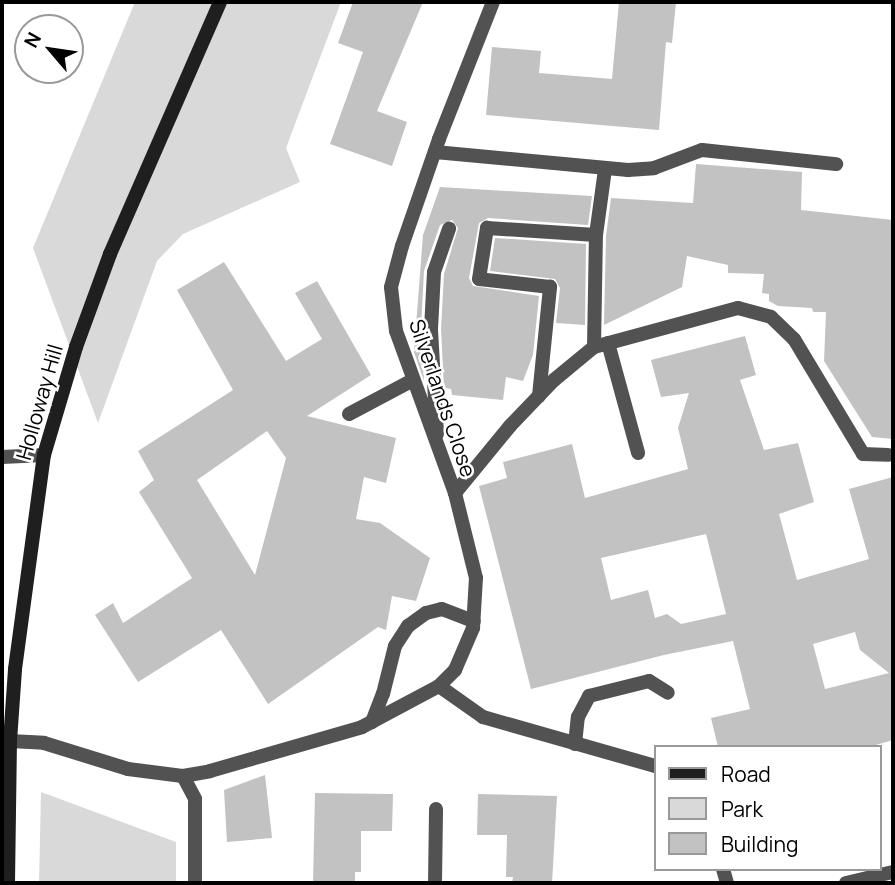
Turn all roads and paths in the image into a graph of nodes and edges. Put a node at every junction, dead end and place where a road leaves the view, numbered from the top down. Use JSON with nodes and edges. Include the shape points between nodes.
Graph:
{"nodes":[{"id":1,"x":220,"y":2,"type":"edge"},
{"id":2,"x":493,"y":2,"type":"edge"},
{"id":3,"x":435,"y":152,"type":"junction"},
{"id":4,"x":836,"y":164,"type":"dead end"},
{"id":5,"x":605,"y":169,"type":"junction"},
{"id":6,"x":449,"y":229,"type":"dead end"},
{"id":7,"x":596,"y":235,"type":"junction"},
{"id":8,"x":601,"y":345,"type":"junction"},
{"id":9,"x":413,"y":380,"type":"junction"},
{"id":10,"x":539,"y":396,"type":"junction"},
{"id":11,"x":349,"y":414,"type":"dead end"},
{"id":12,"x":437,"y":442,"type":"junction"},
{"id":13,"x":638,"y":453,"type":"dead end"},
{"id":14,"x":44,"y":455,"type":"junction"},
{"id":15,"x":888,"y":455,"type":"dead end"},
{"id":16,"x":2,"y":457,"type":"edge"},
{"id":17,"x":455,"y":493,"type":"junction"},
{"id":18,"x":474,"y":621,"type":"junction"},
{"id":19,"x":439,"y":686,"type":"junction"},
{"id":20,"x":668,"y":693,"type":"dead end"},
{"id":21,"x":372,"y":722,"type":"junction"},
{"id":22,"x":10,"y":741,"type":"junction"},
{"id":23,"x":575,"y":744,"type":"junction"},
{"id":24,"x":654,"y":766,"type":"edge"},
{"id":25,"x":183,"y":776,"type":"junction"},
{"id":26,"x":436,"y":809,"type":"dead end"},
{"id":27,"x":893,"y":872,"type":"edge"},
{"id":28,"x":8,"y":883,"type":"edge"},
{"id":29,"x":195,"y":883,"type":"edge"},
{"id":30,"x":435,"y":883,"type":"edge"},
{"id":31,"x":846,"y":883,"type":"edge"}],
"edges":[{"from":1,"to":14,"type":"main road","name":"Holloway Hill","via":[[110,254]]},
{"from":2,"to":3,"type":"street","name":"Silverlands Close"},
{"from":3,"to":5,"type":"street"},
{"from":3,"to":9,"type":"street","name":"Silverlands Close","via":[[391,287],[396,331]]},
{"from":4,"to":5,"type":"street","via":[[702,150],[654,168]]},
{"from":5,"to":7,"type":"street"},
{"from":6,"to":12,"type":"street","via":[[434,272],[431,329]]},
{"from":7,"to":8,"type":"street"},
{"from":7,"to":10,"type":"street","via":[[487,228],[479,279],[550,287]]},
{"from":8,"to":10,"type":"street"},
{"from":8,"to":13,"type":"street"},
{"from":8,"to":15,"type":"street","via":[[738,309],[771,317],[794,339],[863,454]]},
{"from":9,"to":11,"type":"street"},
{"from":9,"to":12,"type":"street","name":"Silverlands Close"},
{"from":10,"to":17,"type":"street"},
{"from":12,"to":17,"type":"street","name":"Silverlands Close"},
{"from":14,"to":16,"type":"street"},
{"from":14,"to":22,"type":"main road","name":"Holloway Hill","via":[[21,611]]},
{"from":17,"to":18,"type":"street","name":"Silverlands Close","via":[[476,578]]},
{"from":18,"to":19,"type":"street","name":"Silverlands Close","via":[[455,670]]},
{"from":18,"to":21,"type":"street","via":[[442,609],[426,613],[408,626],[395,646]]},
{"from":19,"to":21,"type":"street"},
{"from":19,"to":23,"type":"street","via":[[483,717]]},
{"from":20,"to":23,"type":"street","via":[[649,681],[589,696],[578,717]]},
{"from":21,"to":25,"type":"street"},
{"from":22,"to":25,"type":"street","via":[[44,743],[128,769]]},
{"from":22,"to":28,"type":"main road","name":"Holloway Hill"},
{"from":23,"to":24,"type":"street"},
{"from":25,"to":29,"type":"street","via":[[195,799]]},
{"from":26,"to":30,"type":"street"},
{"from":27,"to":31,"type":"street"}]}
